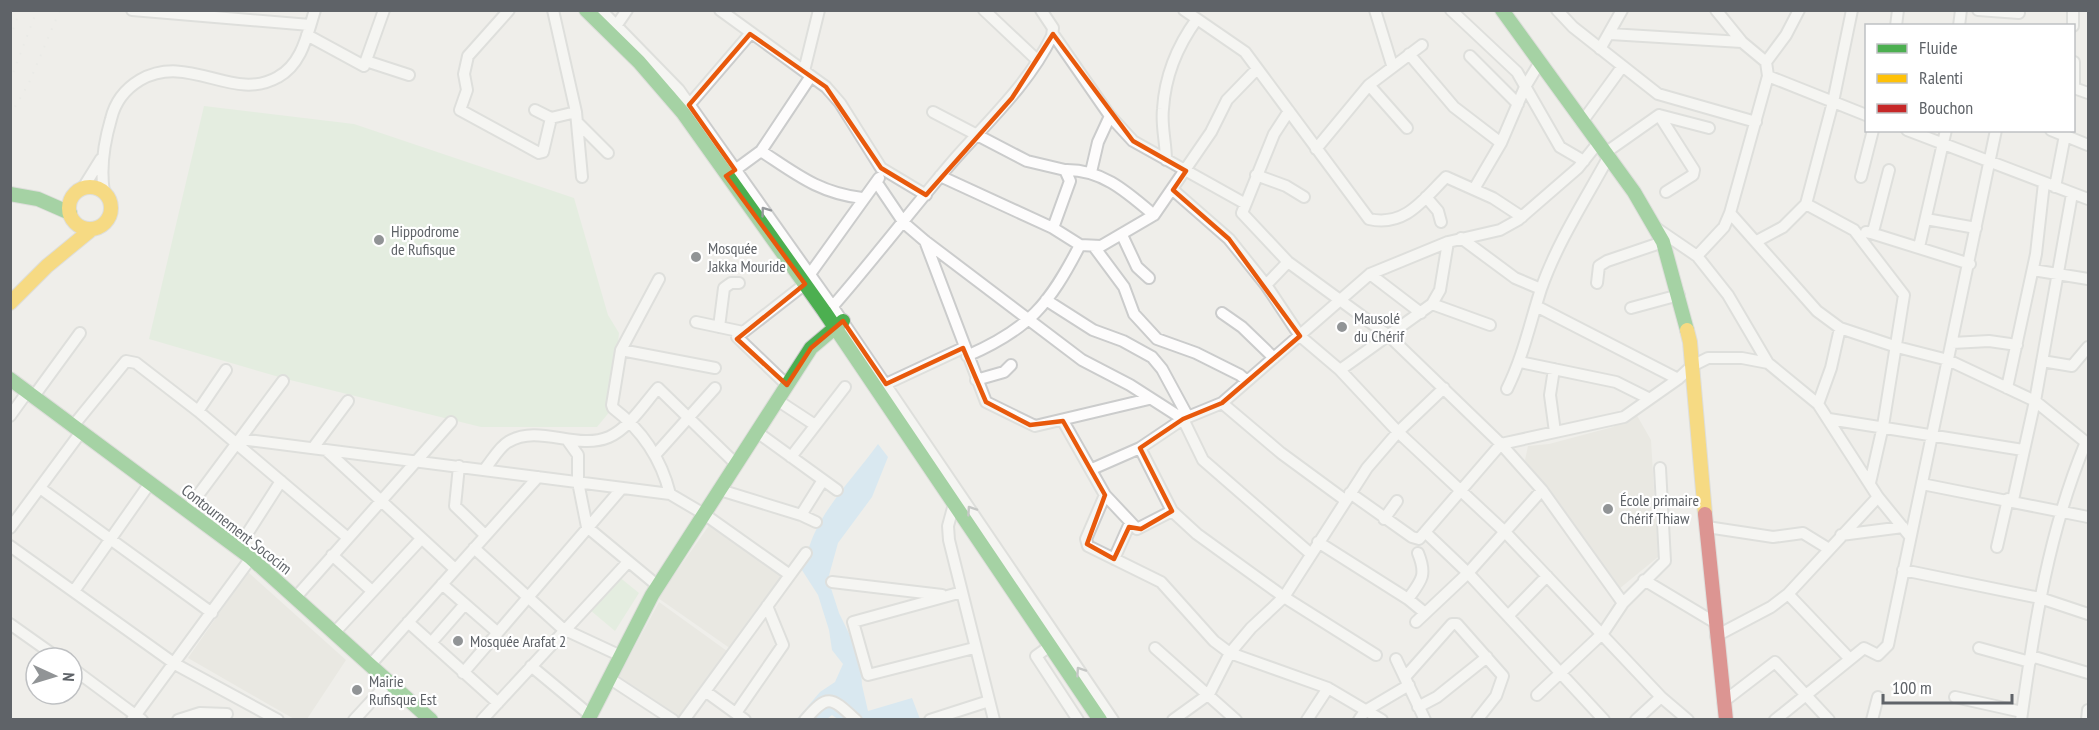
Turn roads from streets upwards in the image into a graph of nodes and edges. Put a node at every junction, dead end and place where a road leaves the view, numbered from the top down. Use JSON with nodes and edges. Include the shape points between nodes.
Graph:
{"nodes":[{"id":1,"x":315,"y":10,"type":"edge"},
{"id":2,"x":384,"y":10,"type":"edge"},
{"id":3,"x":508,"y":10,"type":"edge"},
{"id":4,"x":553,"y":10,"type":"edge"},
{"id":5,"x":586,"y":10,"type":"edge"},
{"id":6,"x":601,"y":10,"type":"edge"},
{"id":7,"x":627,"y":10,"type":"edge"},
{"id":8,"x":720,"y":10,"type":"edge"},
{"id":9,"x":819,"y":10,"type":"edge"},
{"id":10,"x":984,"y":10,"type":"edge"},
{"id":11,"x":1041,"y":10,"type":"edge"},
{"id":12,"x":1184,"y":10,"type":"edge"},
{"id":13,"x":1375,"y":10,"type":"edge"},
{"id":14,"x":1451,"y":10,"type":"edge"},
{"id":15,"x":1502,"y":10,"type":"edge"},
{"id":16,"x":1557,"y":10,"type":"edge"},
{"id":17,"x":1622,"y":10,"type":"edge"},
{"id":18,"x":1716,"y":10,"type":"edge"},
{"id":19,"x":1799,"y":10,"type":"edge"},
{"id":20,"x":1852,"y":10,"type":"edge"},
{"id":21,"x":1978,"y":10,"type":"edge"},
{"id":22,"x":138,"y":11,"type":"edge"},
{"id":23,"x":2019,"y":12,"type":"edge"},
{"id":24,"x":1197,"y":19,"type":"junction"},
{"id":25,"x":616,"y":26,"type":"junction"},
{"id":26,"x":309,"y":30,"type":"junction"},
{"id":27,"x":750,"y":34,"type":"junction"},
{"id":28,"x":1053,"y":34,"type":"junction"},
{"id":29,"x":1610,"y":34,"type":"junction"},
{"id":30,"x":1742,"y":42,"type":"junction"},
{"id":31,"x":1422,"y":45,"type":"dead end"},
{"id":32,"x":1600,"y":49,"type":"junction"},
{"id":33,"x":1409,"y":54,"type":"junction"},
{"id":34,"x":1470,"y":56,"type":"dead end"},
{"id":35,"x":1037,"y":60,"type":"junction"},
{"id":36,"x":366,"y":61,"type":"junction"},
{"id":37,"x":1540,"y":62,"type":"junction"},
{"id":38,"x":1766,"y":62,"type":"junction"},
{"id":39,"x":1392,"y":65,"type":"junction"},
{"id":40,"x":1622,"y":67,"type":"junction"},
{"id":41,"x":1257,"y":69,"type":"junction"},
{"id":42,"x":807,"y":74,"type":"junction"},
{"id":43,"x":409,"y":75,"type":"dead end"},
{"id":44,"x":1768,"y":76,"type":"junction"},
{"id":45,"x":1369,"y":85,"type":"junction"},
{"id":46,"x":1525,"y":87,"type":"junction"},
{"id":47,"x":1833,"y":102,"type":"junction"},
{"id":48,"x":1518,"y":104,"type":"junction"},
{"id":49,"x":689,"y":105,"type":"junction"},
{"id":50,"x":535,"y":110,"type":"dead end"},
{"id":51,"x":1289,"y":111,"type":"junction"},
{"id":52,"x":933,"y":112,"type":"dead end"},
{"id":53,"x":1659,"y":115,"type":"junction"},
{"id":54,"x":1865,"y":115,"type":"edge"},
{"id":55,"x":1110,"y":116,"type":"junction"},
{"id":56,"x":577,"y":117,"type":"junction"},
{"id":57,"x":551,"y":118,"type":"junction"},
{"id":58,"x":1582,"y":122,"type":"junction"},
{"id":59,"x":1756,"y":122,"type":"junction"},
{"id":60,"x":1407,"y":128,"type":"dead end"},
{"id":61,"x":1709,"y":128,"type":"dead end"},
{"id":62,"x":1873,"y":132,"type":"edge"},
{"id":63,"x":1912,"y":132,"type":"edge"},
{"id":64,"x":1946,"y":132,"type":"edge"},
{"id":65,"x":1996,"y":132,"type":"edge"},
{"id":66,"x":2065,"y":133,"type":"edge"},
{"id":67,"x":977,"y":134,"type":"junction"},
{"id":68,"x":1501,"y":143,"type":"junction"},
{"id":69,"x":1944,"y":145,"type":"junction"},
{"id":70,"x":2088,"y":145,"type":"edge"},
{"id":71,"x":1316,"y":149,"type":"junction"},
{"id":72,"x":761,"y":151,"type":"junction"},
{"id":73,"x":1604,"y":151,"type":"junction"},
{"id":74,"x":103,"y":153,"type":"junction"},
{"id":75,"x":608,"y":153,"type":"dead end"},
{"id":76,"x":1166,"y":160,"type":"junction"},
{"id":77,"x":1584,"y":161,"type":"junction"},
{"id":78,"x":1990,"y":163,"type":"junction"},
{"id":79,"x":880,"y":168,"type":"junction"},
{"id":80,"x":1065,"y":170,"type":"junction"},
{"id":81,"x":1889,"y":170,"type":"dead end"},
{"id":82,"x":1186,"y":171,"type":"junction"},
{"id":83,"x":1091,"y":172,"type":"junction"},
{"id":84,"x":730,"y":173,"type":"junction"},
{"id":85,"x":1256,"y":175,"type":"junction"},
{"id":86,"x":940,"y":176,"type":"junction"},
{"id":87,"x":582,"y":177,"type":"dead end"},
{"id":88,"x":1861,"y":177,"type":"dead end"},
{"id":89,"x":877,"y":183,"type":"junction"},
{"id":90,"x":2049,"y":185,"type":"junction"},
{"id":91,"x":1474,"y":189,"type":"junction"},
{"id":92,"x":1173,"y":190,"type":"junction"},
{"id":93,"x":78,"y":192,"type":"junction"},
{"id":94,"x":104,"y":192,"type":"junction"},
{"id":95,"x":1666,"y":192,"type":"dead end"},
{"id":96,"x":10,"y":194,"type":"edge"},
{"id":97,"x":2072,"y":194,"type":"junction"},
{"id":98,"x":926,"y":195,"type":"junction"},
{"id":99,"x":1304,"y":197,"type":"dead end"},
{"id":100,"x":1426,"y":197,"type":"junction"},
{"id":101,"x":862,"y":198,"type":"junction"},
{"id":102,"x":38,"y":199,"type":"junction"},
{"id":103,"x":2088,"y":199,"type":"edge"},
{"id":104,"x":1244,"y":203,"type":"junction"},
{"id":105,"x":1806,"y":204,"type":"junction"},
{"id":106,"x":1730,"y":213,"type":"junction"},
{"id":107,"x":1154,"y":215,"type":"junction"},
{"id":108,"x":72,"y":217,"type":"junction"},
{"id":109,"x":1522,"y":217,"type":"junction"},
{"id":110,"x":1926,"y":219,"type":"junction"},
{"id":111,"x":1441,"y":222,"type":"dead end"},
{"id":112,"x":904,"y":223,"type":"junction"},
{"id":113,"x":1655,"y":227,"type":"junction"},
{"id":114,"x":1053,"y":228,"type":"junction"},
{"id":115,"x":1976,"y":228,"type":"junction"},
{"id":116,"x":92,"y":229,"type":"junction"},
{"id":117,"x":1854,"y":230,"type":"junction"},
{"id":118,"x":1871,"y":233,"type":"junction"},
{"id":119,"x":1122,"y":236,"type":"junction"},
{"id":120,"x":1461,"y":238,"type":"junction"},
{"id":121,"x":925,"y":241,"type":"junction"},
{"id":122,"x":1757,"y":241,"type":"junction"},
{"id":123,"x":1448,"y":242,"type":"junction"},
{"id":124,"x":1663,"y":242,"type":"junction"},
{"id":125,"x":1080,"y":245,"type":"junction"},
{"id":126,"x":1919,"y":247,"type":"junction"},
{"id":127,"x":1095,"y":248,"type":"junction"},
{"id":128,"x":60,"y":255,"type":"junction"},
{"id":129,"x":1697,"y":256,"type":"junction"},
{"id":130,"x":1288,"y":262,"type":"junction"},
{"id":131,"x":1970,"y":264,"type":"junction"},
{"id":132,"x":2033,"y":270,"type":"junction"},
{"id":133,"x":1370,"y":274,"type":"junction"},
{"id":134,"x":2058,"y":274,"type":"junction"},
{"id":135,"x":1149,"y":278,"type":"dead end"},
{"id":136,"x":659,"y":279,"type":"dead end"},
{"id":137,"x":807,"y":279,"type":"junction"},
{"id":138,"x":2088,"y":279,"type":"edge"},
{"id":139,"x":739,"y":283,"type":"dead end"},
{"id":140,"x":1597,"y":283,"type":"dead end"},
{"id":141,"x":1266,"y":285,"type":"junction"},
{"id":142,"x":1541,"y":289,"type":"junction"},
{"id":143,"x":1679,"y":296,"type":"junction"},
{"id":144,"x":1339,"y":299,"type":"junction"},
{"id":145,"x":1046,"y":300,"type":"junction"},
{"id":146,"x":10,"y":303,"type":"edge"},
{"id":147,"x":1431,"y":304,"type":"junction"},
{"id":148,"x":833,"y":306,"type":"junction"},
{"id":149,"x":1536,"y":306,"type":"junction"},
{"id":150,"x":1631,"y":308,"type":"dead end"},
{"id":151,"x":1222,"y":313,"type":"dead end"},
{"id":152,"x":1421,"y":313,"type":"junction"},
{"id":153,"x":1031,"y":319,"type":"junction"},
{"id":154,"x":696,"y":322,"type":"dead end"},
{"id":155,"x":839,"y":324,"type":"junction"},
{"id":156,"x":1490,"y":325,"type":"dead end"},
{"id":157,"x":719,"y":327,"type":"junction"},
{"id":158,"x":1840,"y":328,"type":"junction"},
{"id":159,"x":743,"y":332,"type":"junction"},
{"id":160,"x":80,"y":333,"type":"dead end"},
{"id":161,"x":1300,"y":336,"type":"junction"},
{"id":162,"x":1389,"y":336,"type":"junction"},
{"id":163,"x":1952,"y":343,"type":"junction"},
{"id":164,"x":2017,"y":345,"type":"junction"},
{"id":165,"x":1897,"y":347,"type":"junction"},
{"id":166,"x":2088,"y":347,"type":"edge"},
{"id":167,"x":621,"y":350,"type":"junction"},
{"id":168,"x":965,"y":352,"type":"junction"},
{"id":169,"x":1274,"y":358,"type":"junction"},
{"id":170,"x":1948,"y":360,"type":"junction"},
{"id":171,"x":2042,"y":361,"type":"junction"},
{"id":172,"x":1520,"y":363,"type":"junction"},
{"id":173,"x":1768,"y":363,"type":"junction"},
{"id":174,"x":1011,"y":365,"type":"dead end"},
{"id":175,"x":1692,"y":366,"type":"junction"},
{"id":176,"x":715,"y":368,"type":"dead end"},
{"id":177,"x":1554,"y":369,"type":"junction"},
{"id":178,"x":226,"y":370,"type":"dead end"},
{"id":179,"x":1340,"y":370,"type":"junction"},
{"id":180,"x":1678,"y":379,"type":"junction"},
{"id":181,"x":10,"y":380,"type":"edge"},
{"id":182,"x":976,"y":380,"type":"junction"},
{"id":183,"x":283,"y":381,"type":"dead end"},
{"id":184,"x":1247,"y":381,"type":"junction"},
{"id":185,"x":886,"y":384,"type":"junction"},
{"id":186,"x":787,"y":385,"type":"junction"},
{"id":187,"x":845,"y":387,"type":"dead end"},
{"id":188,"x":715,"y":388,"type":"dead end"},
{"id":189,"x":1444,"y":388,"type":"junction"},
{"id":190,"x":2007,"y":388,"type":"junction"},
{"id":191,"x":1507,"y":389,"type":"dead end"},
{"id":192,"x":31,"y":394,"type":"junction"},
{"id":193,"x":1648,"y":398,"type":"junction"},
{"id":194,"x":1149,"y":399,"type":"junction"},
{"id":195,"x":777,"y":400,"type":"junction"},
{"id":196,"x":348,"y":401,"type":"dead end"},
{"id":197,"x":2035,"y":401,"type":"junction"},
{"id":198,"x":1222,"y":403,"type":"junction"},
{"id":199,"x":1818,"y":404,"type":"junction"},
{"id":200,"x":198,"y":411,"type":"junction"},
{"id":201,"x":10,"y":416,"type":"edge"},
{"id":202,"x":687,"y":418,"type":"junction"},
{"id":203,"x":1185,"y":418,"type":"junction"},
{"id":204,"x":1828,"y":419,"type":"junction"},
{"id":205,"x":630,"y":421,"type":"junction"},
{"id":206,"x":1063,"y":421,"type":"junction"},
{"id":207,"x":451,"y":422,"type":"dead end"},
{"id":208,"x":815,"y":425,"type":"junction"},
{"id":209,"x":1883,"y":426,"type":"junction"},
{"id":210,"x":77,"y":429,"type":"junction"},
{"id":211,"x":757,"y":432,"type":"junction"},
{"id":212,"x":1398,"y":432,"type":"junction"},
{"id":213,"x":1555,"y":432,"type":"junction"},
{"id":214,"x":1932,"y":434,"type":"junction"},
{"id":215,"x":238,"y":441,"type":"junction"},
{"id":216,"x":568,"y":441,"type":"junction"},
{"id":217,"x":2087,"y":443,"type":"edge"},
{"id":218,"x":1501,"y":444,"type":"junction"},
{"id":219,"x":313,"y":448,"type":"junction"},
{"id":220,"x":1140,"y":448,"type":"junction"},
{"id":221,"x":326,"y":449,"type":"junction"},
{"id":222,"x":2023,"y":450,"type":"junction"},
{"id":223,"x":656,"y":454,"type":"junction"},
{"id":224,"x":791,"y":457,"type":"junction"},
{"id":225,"x":417,"y":461,"type":"junction"},
{"id":226,"x":736,"y":464,"type":"junction"},
{"id":227,"x":459,"y":466,"type":"junction"},
{"id":228,"x":1660,"y":468,"type":"dead end"},
{"id":229,"x":1092,"y":469,"type":"junction"},
{"id":230,"x":484,"y":470,"type":"junction"},
{"id":231,"x":538,"y":477,"type":"junction"},
{"id":232,"x":824,"y":480,"type":"junction"},
{"id":233,"x":281,"y":481,"type":"junction"},
{"id":234,"x":578,"y":482,"type":"junction"},
{"id":235,"x":150,"y":483,"type":"junction"},
{"id":236,"x":1870,"y":483,"type":"junction"},
{"id":237,"x":1922,"y":484,"type":"junction"},
{"id":238,"x":40,"y":488,"type":"junction"},
{"id":239,"x":622,"y":488,"type":"junction"},
{"id":240,"x":720,"y":490,"type":"junction"},
{"id":241,"x":837,"y":490,"type":"dead end"},
{"id":242,"x":1462,"y":490,"type":"junction"},
{"id":243,"x":1542,"y":490,"type":"junction"},
{"id":244,"x":670,"y":494,"type":"junction"},
{"id":245,"x":1104,"y":495,"type":"junction"},
{"id":246,"x":1347,"y":497,"type":"junction"},
{"id":247,"x":1878,"y":497,"type":"junction"},
{"id":248,"x":2010,"y":500,"type":"junction"},
{"id":249,"x":1397,"y":501,"type":"dead end"},
{"id":250,"x":380,"y":502,"type":"junction"},
{"id":251,"x":954,"y":504,"type":"junction"},
{"id":252,"x":187,"y":510,"type":"junction"},
{"id":253,"x":1172,"y":511,"type":"junction"},
{"id":254,"x":2061,"y":511,"type":"junction"},
{"id":255,"x":704,"y":514,"type":"junction"},
{"id":256,"x":801,"y":515,"type":"junction"},
{"id":257,"x":2088,"y":517,"type":"edge"},
{"id":258,"x":1384,"y":519,"type":"junction"},
{"id":259,"x":816,"y":522,"type":"dead end"},
{"id":260,"x":1130,"y":523,"type":"junction"},
{"id":261,"x":587,"y":527,"type":"junction"},
{"id":262,"x":1707,"y":527,"type":"junction"},
{"id":263,"x":10,"y":528,"type":"edge"},
{"id":264,"x":1906,"y":531,"type":"junction"},
{"id":265,"x":1425,"y":532,"type":"junction"},
{"id":266,"x":1505,"y":532,"type":"junction"},
{"id":267,"x":485,"y":535,"type":"junction"},
{"id":268,"x":1841,"y":535,"type":"junction"},
{"id":269,"x":348,"y":538,"type":"junction"},
{"id":270,"x":421,"y":538,"type":"junction"},
{"id":271,"x":111,"y":539,"type":"junction"},
{"id":272,"x":1318,"y":542,"type":"junction"},
{"id":273,"x":10,"y":546,"type":"edge"},
{"id":274,"x":1996,"y":547,"type":"dead end"},
{"id":275,"x":238,"y":548,"type":"junction"},
{"id":276,"x":474,"y":548,"type":"junction"},
{"id":277,"x":1829,"y":549,"type":"junction"},
{"id":278,"x":806,"y":553,"type":"dead end"},
{"id":279,"x":1418,"y":553,"type":"dead end"},
{"id":280,"x":1311,"y":554,"type":"junction"},
{"id":281,"x":332,"y":555,"type":"junction"},
{"id":282,"x":252,"y":558,"type":"junction"},
{"id":283,"x":1114,"y":560,"type":"junction"},
{"id":284,"x":627,"y":562,"type":"junction"},
{"id":285,"x":455,"y":569,"type":"junction"},
{"id":286,"x":1903,"y":570,"type":"junction"},
{"id":287,"x":1468,"y":573,"type":"junction"},
{"id":288,"x":790,"y":574,"type":"junction"},
{"id":289,"x":1547,"y":576,"type":"junction"},
{"id":290,"x":1644,"y":580,"type":"junction"},
{"id":291,"x":832,"y":582,"type":"dead end"},
{"id":292,"x":442,"y":584,"type":"junction"},
{"id":293,"x":658,"y":586,"type":"junction"},
{"id":294,"x":74,"y":591,"type":"junction"},
{"id":295,"x":372,"y":591,"type":"junction"},
{"id":296,"x":962,"y":592,"type":"junction"},
{"id":297,"x":1788,"y":594,"type":"junction"},
{"id":298,"x":950,"y":596,"type":"junction"},
{"id":299,"x":296,"y":597,"type":"junction"},
{"id":300,"x":528,"y":597,"type":"junction"},
{"id":301,"x":1284,"y":597,"type":"junction"},
{"id":302,"x":2040,"y":598,"type":"junction"},
{"id":303,"x":1408,"y":599,"type":"junction"},
{"id":304,"x":1623,"y":603,"type":"junction"},
{"id":305,"x":465,"y":604,"type":"junction"},
{"id":306,"x":767,"y":606,"type":"junction"},
{"id":307,"x":212,"y":613,"type":"junction"},
{"id":308,"x":1425,"y":613,"type":"junction"},
{"id":309,"x":2088,"y":614,"type":"edge"},
{"id":310,"x":1508,"y":616,"type":"junction"},
{"id":311,"x":408,"y":622,"type":"junction"},
{"id":312,"x":1416,"y":622,"type":"dead end"},
{"id":313,"x":1714,"y":622,"type":"junction"},
{"id":314,"x":10,"y":624,"type":"edge"},
{"id":315,"x":563,"y":629,"type":"junction"},
{"id":316,"x":335,"y":632,"type":"junction"},
{"id":317,"x":497,"y":632,"type":"junction"},
{"id":318,"x":1603,"y":633,"type":"junction"},
{"id":319,"x":1716,"y":636,"type":"junction"},
{"id":320,"x":431,"y":643,"type":"junction"},
{"id":321,"x":41,"y":646,"type":"edge"},
{"id":322,"x":1050,"y":646,"type":"junction"},
{"id":323,"x":974,"y":648,"type":"junction"},
{"id":324,"x":1155,"y":648,"type":"dead end"},
{"id":325,"x":1979,"y":648,"type":"dead end"},
{"id":326,"x":1230,"y":653,"type":"junction"},
{"id":327,"x":1376,"y":655,"type":"dead end"},
{"id":328,"x":621,"y":656,"type":"junction"},
{"id":329,"x":1487,"y":657,"type":"junction"},
{"id":330,"x":1849,"y":658,"type":"junction"},
{"id":331,"x":1396,"y":659,"type":"dead end"},
{"id":332,"x":2030,"y":659,"type":"junction"},
{"id":333,"x":175,"y":664,"type":"junction"},
{"id":334,"x":371,"y":664,"type":"junction"},
{"id":335,"x":531,"y":666,"type":"junction"},
{"id":336,"x":463,"y":673,"type":"junction"},
{"id":337,"x":1562,"y":673,"type":"junction"},
{"id":338,"x":2088,"y":673,"type":"edge"},
{"id":339,"x":84,"y":677,"type":"edge"},
{"id":340,"x":609,"y":678,"type":"junction"},
{"id":341,"x":1407,"y":680,"type":"junction"},
{"id":342,"x":389,"y":681,"type":"junction"},
{"id":343,"x":1328,"y":688,"type":"junction"},
{"id":344,"x":705,"y":691,"type":"junction"},
{"id":345,"x":1806,"y":692,"type":"junction"},
{"id":346,"x":1209,"y":694,"type":"junction"},
{"id":347,"x":1537,"y":695,"type":"dead end"},
{"id":348,"x":1661,"y":697,"type":"junction"},
{"id":349,"x":1878,"y":697,"type":"dead end"},
{"id":350,"x":1955,"y":698,"type":"dead end"},
{"id":351,"x":990,"y":701,"type":"junction"},
{"id":352,"x":1723,"y":702,"type":"junction"},
{"id":353,"x":498,"y":703,"type":"junction"},
{"id":354,"x":1418,"y":707,"type":"junction"},
{"id":355,"x":2088,"y":710,"type":"edge"},
{"id":356,"x":227,"y":714,"type":"dead end"},
{"id":357,"x":1362,"y":715,"type":"edge"},
{"id":358,"x":740,"y":716,"type":"edge"},
{"id":359,"x":2021,"y":716,"type":"edge"},
{"id":360,"x":589,"y":717,"type":"edge"},
{"id":361,"x":137,"y":718,"type":"edge"},
{"id":362,"x":1480,"y":718,"type":"edge"},
{"id":363,"x":1598,"y":718,"type":"edge"},
{"id":364,"x":1099,"y":719,"type":"edge"},
{"id":365,"x":178,"y":720,"type":"edge"},
{"id":366,"x":278,"y":720,"type":"edge"},
{"id":367,"x":354,"y":720,"type":"edge"},
{"id":368,"x":431,"y":720,"type":"edge"},
{"id":369,"x":482,"y":720,"type":"edge"},
{"id":370,"x":673,"y":720,"type":"edge"},
{"id":371,"x":684,"y":720,"type":"edge"},
{"id":372,"x":805,"y":720,"type":"edge"},
{"id":373,"x":856,"y":720,"type":"edge"},
{"id":374,"x":930,"y":720,"type":"edge"},
{"id":375,"x":994,"y":720,"type":"edge"},
{"id":376,"x":1078,"y":720,"type":"edge"},
{"id":377,"x":1113,"y":720,"type":"edge"},
{"id":378,"x":1173,"y":720,"type":"edge"},
{"id":379,"x":1236,"y":720,"type":"edge"},
{"id":380,"x":1306,"y":720,"type":"edge"},
{"id":381,"x":1382,"y":720,"type":"edge"},
{"id":382,"x":1425,"y":720,"type":"edge"},
{"id":383,"x":1636,"y":720,"type":"edge"},
{"id":384,"x":1688,"y":720,"type":"edge"},
{"id":385,"x":1726,"y":720,"type":"edge"},
{"id":386,"x":1775,"y":720,"type":"edge"},
{"id":387,"x":1829,"y":720,"type":"edge"},
{"id":388,"x":1872,"y":720,"type":"edge"},
{"id":389,"x":2087,"y":720,"type":"edge"}],
"edges":[{"from":1,"to":26,"type":"street"},
{"from":2,"to":36,"type":"street"},
{"from":3,"to":57,"type":"street","via":[[468,56],[464,74],[467,90],[460,110],[539,153],[543,152]]},
{"from":4,"to":56,"type":"street"},
{"from":5,"to":84,"type":"street","via":[[661,85]]},
{"from":6,"to":25,"type":"street"},
{"from":7,"to":25,"type":"street"},
{"from":8,"to":27,"type":"street"},
{"from":9,"to":42,"type":"street"},
{"from":10,"to":35,"type":"street"},
{"from":11,"to":28,"type":"street"},
{"from":12,"to":24,"type":"street"},
{"from":13,"to":39,"type":"street"},
{"from":14,"to":46,"type":"street","via":[[1508,61]]},
{"from":15,"to":37,"type":"street"},
{"from":16,"to":32,"type":"street"},
{"from":17,"to":29,"type":"street"},
{"from":18,"to":30,"type":"street"},
{"from":19,"to":38,"type":"street"},
{"from":20,"to":47,"type":"street"},
{"from":21,"to":23,"type":"street"},
{"from":22,"to":26,"type":"street"},
{"from":24,"to":41,"type":"street","via":[[1245,52]]},
{"from":24,"to":76,"type":"street","via":[[1173,62],[1162,109]]},
{"from":25,"to":49,"type":"street","via":[[668,77]]},
{"from":26,"to":36,"type":"street","via":[[364,66]]},
{"from":26,"to":74,"type":"street","via":[[294,63],[266,82],[238,84],[172,70],[147,76],[115,106]]},
{"from":27,"to":42,"type":"street"},
{"from":27,"to":49,"type":"street"},
{"from":28,"to":35,"type":"street"},
{"from":28,"to":55,"type":"street"},
{"from":29,"to":30,"type":"street"},
{"from":29,"to":32,"type":"street"},
{"from":30,"to":38,"type":"street"},
{"from":31,"to":33,"type":"street"},
{"from":32,"to":40,"type":"street"},
{"from":33,"to":39,"type":"street"},
{"from":33,"to":68,"type":"street","via":[[1454,107]]},
{"from":34,"to":48,"type":"street"},
{"from":35,"to":67,"type":"street","via":[[1012,98]]},
{"from":36,"to":43,"type":"street"},
{"from":37,"to":46,"type":"street"},
{"from":37,"to":58,"type":"street"},
{"from":38,"to":44,"type":"street"},
{"from":39,"to":45,"type":"street"},
{"from":40,"to":58,"type":"street"},
{"from":40,"to":59,"type":"street","via":[[1658,94]]},
{"from":41,"to":51,"type":"street"},
{"from":41,"to":82,"type":"street","via":[[1227,99]]},
{"from":42,"to":72,"type":"street"},
{"from":42,"to":79,"type":"street","via":[[840,103]]},
{"from":44,"to":47,"type":"street"},
{"from":44,"to":59,"type":"street"},
{"from":45,"to":60,"type":"street"},
{"from":45,"to":71,"type":"street"},
{"from":46,"to":48,"type":"street"},
{"from":46,"to":77,"type":"street","via":[[1560,147]]},
{"from":47,"to":54,"type":"street"},
{"from":47,"to":105,"type":"street"},
{"from":48,"to":68,"type":"street"},
{"from":49,"to":84,"type":"street"},
{"from":50,"to":57,"type":"street"},
{"from":51,"to":71,"type":"street"},
{"from":51,"to":85,"type":"street"},
{"from":52,"to":67,"type":"street"},
{"from":53,"to":61,"type":"street"},
{"from":53,"to":73,"type":"street"},
{"from":53,"to":95,"type":"street","via":[[1694,170],[1693,175]]},
{"from":55,"to":76,"type":"street","via":[[1133,141]]},
{"from":55,"to":83,"type":"street","via":[[1098,142]]},
{"from":56,"to":57,"type":"street"},
{"from":56,"to":75,"type":"street"},
{"from":56,"to":87,"type":"street"},
{"from":58,"to":73,"type":"street"},
{"from":59,"to":106,"type":"street"},
{"from":62,"to":88,"type":"street"},
{"from":63,"to":69,"type":"street"},
{"from":64,"to":69,"type":"street"},
{"from":65,"to":78,"type":"street"},
{"from":66,"to":70,"type":"street"},
{"from":66,"to":90,"type":"street"},
{"from":67,"to":80,"type":"street","via":[[1027,161]]},
{"from":67,"to":86,"type":"street"},
{"from":68,"to":91,"type":"street"},
{"from":69,"to":78,"type":"street"},
{"from":69,"to":110,"type":"street"},
{"from":71,"to":100,"type":"street","via":[[1369,219],[1404,217]]},
{"from":72,"to":84,"type":"street"},
{"from":72,"to":101,"type":"street","via":[[817,188]]},
{"from":73,"to":77,"type":"street"},
{"from":73,"to":113,"type":"street"},
{"from":73,"to":142,"type":"street"},
{"from":74,"to":93,"type":"street"},
{"from":74,"to":94,"type":"street"},
{"from":76,"to":82,"type":"street"},
{"from":77,"to":109,"type":"street"},
{"from":78,"to":90,"type":"street"},
{"from":78,"to":115,"type":"street"},
{"from":79,"to":89,"type":"street"},
{"from":79,"to":98,"type":"street"},
{"from":80,"to":83,"type":"street"},
{"from":80,"to":114,"type":"street","via":[[1070,181]]},
{"from":81,"to":118,"type":"street"},
{"from":82,"to":92,"type":"street"},
{"from":82,"to":104,"type":"street"},
{"from":83,"to":107,"type":"street","via":[[1127,192]]},
{"from":84,"to":137,"type":"street"},
{"from":85,"to":99,"type":"street"},
{"from":85,"to":104,"type":"street"},
{"from":86,"to":98,"type":"street"},
{"from":86,"to":114,"type":"street"},
{"from":89,"to":101,"type":"street"},
{"from":89,"to":112,"type":"street"},
{"from":90,"to":97,"type":"street"},
{"from":90,"to":132,"type":"street"},
{"from":91,"to":100,"type":"street","via":[[1446,177]]},
{"from":91,"to":109,"type":"street"},
{"from":92,"to":107,"type":"street"},
{"from":92,"to":141,"type":"street","via":[[1229,239]]},
{"from":93,"to":94,"type":"street","via":[[94,187]]},
{"from":93,"to":102,"type":"street"},
{"from":93,"to":108,"type":"street","via":[[69,205]]},
{"from":94,"to":116,"type":"street","via":[[111,201],[110,218]]},
{"from":96,"to":102,"type":"street"},
{"from":97,"to":103,"type":"street"},
{"from":97,"to":134,"type":"street"},
{"from":98,"to":112,"type":"street"},
{"from":100,"to":111,"type":"street","via":[[1438,211]]},
{"from":101,"to":137,"type":"street"},
{"from":102,"to":108,"type":"street"},
{"from":104,"to":130,"type":"street","via":[[1242,213]]},
{"from":105,"to":117,"type":"street"},
{"from":105,"to":122,"type":"street","via":[[1783,227]]},
{"from":106,"to":122,"type":"street"},
{"from":106,"to":129,"type":"street","via":[[1724,227]]},
{"from":107,"to":119,"type":"street"},
{"from":108,"to":116,"type":"street","via":[[81,227]]},
{"from":108,"to":128,"type":"street"},
{"from":109,"to":120,"type":"street","via":[[1500,230]]},
{"from":110,"to":115,"type":"street"},
{"from":110,"to":126,"type":"street"},
{"from":112,"to":121,"type":"street"},
{"from":112,"to":148,"type":"street"},
{"from":113,"to":124,"type":"street"},
{"from":113,"to":129,"type":"street"},
{"from":114,"to":125,"type":"street"},
{"from":115,"to":131,"type":"street"},
{"from":116,"to":128,"type":"street"},
{"from":117,"to":118,"type":"street"},
{"from":117,"to":165,"type":"street","via":[[1904,295]]},
{"from":118,"to":126,"type":"street"},
{"from":119,"to":127,"type":"street"},
{"from":119,"to":135,"type":"street","via":[[1137,267]]},
{"from":120,"to":123,"type":"street"},
{"from":120,"to":142,"type":"street","via":[[1515,279]]},
{"from":121,"to":153,"type":"street"},
{"from":121,"to":168,"type":"street"},
{"from":122,"to":158,"type":"street","via":[[1816,311]]},
{"from":123,"to":133,"type":"street"},
{"from":123,"to":147,"type":"street","via":[[1440,290]]},
{"from":124,"to":140,"type":"street","via":[[1607,261],[1599,266]]},
{"from":124,"to":143,"type":"street"},
{"from":125,"to":127,"type":"street"},
{"from":125,"to":145,"type":"street"},
{"from":126,"to":131,"type":"street"},
{"from":127,"to":184,"type":"street","via":[[1124,287],[1134,314],[1157,339],[1196,353]]},
{"from":128,"to":146,"type":"street"},
{"from":129,"to":173,"type":"street","via":[[1728,294]]},
{"from":130,"to":141,"type":"street"},
{"from":130,"to":144,"type":"street"},
{"from":131,"to":163,"type":"street"},
{"from":132,"to":134,"type":"street"},
{"from":132,"to":164,"type":"street"},
{"from":133,"to":144,"type":"street"},
{"from":133,"to":152,"type":"street"},
{"from":134,"to":138,"type":"street"},
{"from":134,"to":171,"type":"street"},
{"from":136,"to":167,"type":"street"},
{"from":137,"to":148,"type":"street"},
{"from":137,"to":155,"type":"street"},
{"from":137,"to":159,"type":"street"},
{"from":139,"to":157,"type":"street","via":[[724,288]]},
{"from":141,"to":161,"type":"street"},
{"from":142,"to":149,"type":"street"},
{"from":143,"to":150,"type":"street"},
{"from":143,"to":175,"type":"street"},
{"from":144,"to":161,"type":"street"},
{"from":144,"to":162,"type":"street"},
{"from":145,"to":153,"type":"street"},
{"from":145,"to":203,"type":"street","via":[[1093,330],[1152,357],[1162,369]]},
{"from":147,"to":152,"type":"street"},
{"from":147,"to":156,"type":"street"},
{"from":148,"to":155,"type":"street"},
{"from":149,"to":172,"type":"street"},
{"from":149,"to":180,"type":"street"},
{"from":151,"to":169,"type":"street"},
{"from":152,"to":162,"type":"street"},
{"from":153,"to":168,"type":"street","via":[[1009,336]]},
{"from":153,"to":194,"type":"street","via":[[1082,360]]},
{"from":154,"to":157,"type":"street"},
{"from":155,"to":185,"type":"street"},
{"from":155,"to":186,"type":"street","via":[[811,348]]},
{"from":155,"to":251,"type":"street"},
{"from":157,"to":159,"type":"street"},
{"from":158,"to":165,"type":"street"},
{"from":158,"to":199,"type":"street"},
{"from":159,"to":186,"type":"street","via":[[737,339]]},
{"from":160,"to":192,"type":"street"},
{"from":161,"to":169,"type":"street"},
{"from":161,"to":179,"type":"street"},
{"from":162,"to":179,"type":"street"},
{"from":162,"to":189,"type":"street"},
{"from":163,"to":164,"type":"street","via":[[1989,341]]},
{"from":163,"to":170,"type":"street"},
{"from":164,"to":190,"type":"street"},
{"from":165,"to":170,"type":"street"},
{"from":165,"to":209,"type":"street"},
{"from":166,"to":171,"type":"street","via":[[2072,366]]},
{"from":167,"to":176,"type":"street"},
{"from":167,"to":205,"type":"street","via":[[612,405]]},
{"from":168,"to":182,"type":"street"},
{"from":168,"to":185,"type":"street"},
{"from":169,"to":184,"type":"street"},
{"from":170,"to":190,"type":"street"},
{"from":170,"to":214,"type":"street"},
{"from":171,"to":197,"type":"street"},
{"from":172,"to":177,"type":"street"},
{"from":172,"to":191,"type":"street"},
{"from":173,"to":175,"type":"street","via":[[1708,358]]},
{"from":173,"to":199,"type":"street"},
{"from":174,"to":182,"type":"street","via":[[1004,372]]},
{"from":175,"to":180,"type":"street"},
{"from":175,"to":262,"type":"street"},
{"from":177,"to":193,"type":"street","via":[[1616,382]]},
{"from":177,"to":213,"type":"street","via":[[1550,395]]},
{"from":178,"to":200,"type":"street"},
{"from":179,"to":212,"type":"street"},
{"from":180,"to":193,"type":"street"},
{"from":181,"to":192,"type":"street","name":"Contournement Sococim"},
{"from":182,"to":206,"type":"street","via":[[986,402],[1028,424]]},
{"from":183,"to":215,"type":"street"},
{"from":184,"to":198,"type":"street"},
{"from":377,"to":185,"type":"street","one_way":true},
{"from":186,"to":195,"type":"street"},
{"from":187,"to":208,"type":"street"},
{"from":188,"to":202,"type":"street"},
{"from":189,"to":212,"type":"street"},
{"from":189,"to":218,"type":"street"},
{"from":190,"to":197,"type":"street"},
{"from":192,"to":201,"type":"street"},
{"from":192,"to":210,"type":"street","name":"Contournement Sococim"},
{"from":193,"to":213,"type":"street","via":[[1624,417]]},
{"from":194,"to":203,"type":"street"},
{"from":194,"to":206,"type":"street"},
{"from":195,"to":208,"type":"street"},
{"from":195,"to":211,"type":"street"},
{"from":196,"to":219,"type":"street"},
{"from":197,"to":217,"type":"street"},
{"from":197,"to":222,"type":"street"},
{"from":198,"to":203,"type":"street"},
{"from":198,"to":246,"type":"street","via":[[1281,453]]},
{"from":199,"to":204,"type":"street"},
{"from":200,"to":210,"type":"street","via":[[136,363],[126,361]]},
{"from":200,"to":215,"type":"street"},
{"from":202,"to":205,"type":"street","via":[[658,388]]},
{"from":202,"to":223,"type":"street"},
{"from":202,"to":226,"type":"street"},
{"from":203,"to":220,"type":"street"},
{"from":203,"to":280,"type":"street","via":[[1203,460]]},
{"from":204,"to":209,"type":"street"},
{"from":204,"to":236,"type":"street"},
{"from":205,"to":216,"type":"street","via":[[609,437]]},
{"from":205,"to":223,"type":"street"},
{"from":206,"to":229,"type":"street"},
{"from":207,"to":225,"type":"street"},
{"from":208,"to":224,"type":"street"},
{"from":209,"to":214,"type":"street"},
{"from":209,"to":236,"type":"street"},
{"from":210,"to":235,"type":"street","name":"Contournement Sococim"},
{"from":210,"to":238,"type":"street"},
{"from":211,"to":224,"type":"street"},
{"from":211,"to":226,"type":"street"},
{"from":212,"to":242,"type":"street"},
{"from":212,"to":246,"type":"street"},
{"from":213,"to":218,"type":"street"},
{"from":214,"to":222,"type":"street"},
{"from":214,"to":237,"type":"street"},
{"from":215,"to":219,"type":"street"},
{"from":215,"to":233,"type":"street"},
{"from":215,"to":252,"type":"street"},
{"from":216,"to":230,"type":"street","via":[[549,436],[508,442]]},
{"from":216,"to":234,"type":"street","via":[[578,455]]},
{"from":217,"to":254,"type":"street"},
{"from":218,"to":242,"type":"street"},
{"from":218,"to":243,"type":"street"},
{"from":219,"to":221,"type":"street"},
{"from":220,"to":229,"type":"street"},
{"from":220,"to":253,"type":"street"},
{"from":221,"to":225,"type":"street"},
{"from":221,"to":250,"type":"street"},
{"from":222,"to":248,"type":"street"},
{"from":223,"to":244,"type":"street"},
{"from":224,"to":232,"type":"street"},
{"from":225,"to":227,"type":"street"},
{"from":225,"to":250,"type":"street"},
{"from":226,"to":240,"type":"street"},
{"from":227,"to":230,"type":"street"},
{"from":227,"to":267,"type":"street","via":[[455,506]]},
{"from":228,"to":290,"type":"street","via":[[1665,561]]},
{"from":229,"to":245,"type":"street"},
{"from":230,"to":231,"type":"street"},
{"from":231,"to":234,"type":"street"},
{"from":231,"to":267,"type":"street"},
{"from":232,"to":241,"type":"street"},
{"from":232,"to":256,"type":"street"},
{"from":233,"to":269,"type":"street"},
{"from":233,"to":275,"type":"street"},
{"from":234,"to":239,"type":"street"},
{"from":234,"to":261,"type":"street"},
{"from":235,"to":252,"type":"street","name":"Contournement Sococim"},
{"from":235,"to":271,"type":"street"},
{"from":236,"to":247,"type":"street"},
{"from":237,"to":248,"type":"street"},
{"from":237,"to":264,"type":"street"},
{"from":238,"to":263,"type":"street"},
{"from":238,"to":271,"type":"street"},
{"from":239,"to":244,"type":"street"},
{"from":239,"to":261,"type":"street"},
{"from":240,"to":255,"type":"street"},
{"from":240,"to":256,"type":"street"},
{"from":242,"to":265,"type":"street"},
{"from":242,"to":266,"type":"street"},
{"from":243,"to":266,"type":"street"},
{"from":243,"to":304,"type":"street"},
{"from":244,"to":255,"type":"street"},
{"from":245,"to":260,"type":"street"},
{"from":245,"to":283,"type":"street","via":[[1086,542],[1090,549]]},
{"from":246,"to":258,"type":"street"},
{"from":246,"to":272,"type":"street"},
{"from":247,"to":264,"type":"street"},
{"from":247,"to":268,"type":"street"},
{"from":248,"to":254,"type":"street"},
{"from":248,"to":274,"type":"street"},
{"from":249,"to":258,"type":"street"},
{"from":250,"to":269,"type":"street"},
{"from":250,"to":270,"type":"street"},
{"from":251,"to":296,"type":"street","via":[[948,532]]},
{"from":251,"to":322,"type":"street"},
{"from":252,"to":275,"type":"street","name":"Contournement Sococim"},
{"from":253,"to":260,"type":"street","via":[[1141,529]]},
{"from":253,"to":301,"type":"street","via":[[1230,561]]},
{"from":254,"to":257,"type":"street"},
{"from":254,"to":302,"type":"street"},
{"from":255,"to":288,"type":"street"},
{"from":255,"to":293,"type":"street"},
{"from":256,"to":259,"type":"street"},
{"from":258,"to":265,"type":"street","via":[[1416,540]]},
{"from":260,"to":283,"type":"street"},
{"from":261,"to":284,"type":"street"},
{"from":261,"to":300,"type":"street"},
{"from":262,"to":277,"type":"street","via":[[1773,537],[1803,533]]},
{"from":262,"to":313,"type":"street"},
{"from":264,"to":268,"type":"street"},
{"from":264,"to":286,"type":"street"},
{"from":265,"to":287,"type":"street"},
{"from":266,"to":287,"type":"street"},
{"from":266,"to":289,"type":"street"},
{"from":267,"to":276,"type":"street"},
{"from":268,"to":277,"type":"street"},
{"from":269,"to":281,"type":"street"},
{"from":270,"to":285,"type":"street"},
{"from":270,"to":295,"type":"street"},
{"from":271,"to":294,"type":"street"},
{"from":271,"to":307,"type":"street"},
{"from":272,"to":280,"type":"street"},
{"from":272,"to":303,"type":"street"},
{"from":273,"to":294,"type":"street"},
{"from":275,"to":282,"type":"street","name":"Contournement Sococim"},
{"from":276,"to":285,"type":"street"},
{"from":276,"to":300,"type":"street"},
{"from":277,"to":297,"type":"street"},
{"from":278,"to":288,"type":"street"},
{"from":279,"to":303,"type":"street","via":[[1423,575]]},
{"from":280,"to":301,"type":"street"},
{"from":281,"to":295,"type":"street"},
{"from":281,"to":299,"type":"street"},
{"from":282,"to":299,"type":"street","name":"Contournement Sococim"},
{"from":282,"to":307,"type":"street"},
{"from":283,"to":326,"type":"street","via":[[1161,582],[1214,641]]},
{"from":284,"to":293,"type":"street"},
{"from":284,"to":315,"type":"street"},
{"from":285,"to":292,"type":"street"},
{"from":286,"to":302,"type":"street"},
{"from":286,"to":330,"type":"street","via":[[1888,645],[1878,655],[1866,647]]},
{"from":287,"to":308,"type":"street"},
{"from":287,"to":310,"type":"street"},
{"from":288,"to":306,"type":"street"},
{"from":289,"to":310,"type":"street"},
{"from":289,"to":318,"type":"street"},
{"from":290,"to":304,"type":"street"},
{"from":290,"to":313,"type":"street"},
{"from":291,"to":298,"type":"street"},
{"from":292,"to":305,"type":"street"},
{"from":292,"to":311,"type":"street"},
{"from":293,"to":328,"type":"street"},
{"from":294,"to":333,"type":"street"},
{"from":295,"to":316,"type":"street"},
{"from":296,"to":298,"type":"street"},
{"from":296,"to":323,"type":"street"},
{"from":297,"to":319,"type":"street"},
{"from":297,"to":330,"type":"street"},
{"from":298,"to":323,"type":"street","via":[[853,622],[868,675]]},
{"from":299,"to":316,"type":"street","name":"Contournement Sococim"},
{"from":300,"to":315,"type":"street"},
{"from":300,"to":317,"type":"street"},
{"from":301,"to":326,"type":"street"},
{"from":301,"to":327,"type":"street"},
{"from":302,"to":309,"type":"street"},
{"from":302,"to":332,"type":"street"},
{"from":303,"to":308,"type":"street"},
{"from":304,"to":318,"type":"street"},
{"from":305,"to":317,"type":"street"},
{"from":305,"to":320,"type":"street"},
{"from":306,"to":344,"type":"street"},
{"from":306,"to":358,"type":"street","via":[[783,645]]},
{"from":307,"to":333,"type":"street"},
{"from":308,"to":312,"type":"street"},
{"from":310,"to":337,"type":"street"},
{"from":311,"to":320,"type":"street"},
{"from":311,"to":334,"type":"street"},
{"from":313,"to":319,"type":"street"},
{"from":314,"to":321,"type":"street"},
{"from":315,"to":328,"type":"street"},
{"from":315,"to":335,"type":"street"},
{"from":316,"to":334,"type":"street","name":"Contournement Sococim"},
{"from":317,"to":336,"type":"street"},
{"from":318,"to":337,"type":"street"},
{"from":318,"to":348,"type":"street"},
{"from":319,"to":352,"type":"street"},
{"from":320,"to":336,"type":"street"},
{"from":322,"to":364,"type":"street"},
{"from":322,"to":376,"type":"street","via":[[1036,656]]},
{"from":323,"to":351,"type":"street"},
{"from":324,"to":346,"type":"street"},
{"from":325,"to":332,"type":"street"},
{"from":326,"to":343,"type":"street"},
{"from":326,"to":346,"type":"street"},
{"from":328,"to":340,"type":"street"},
{"from":329,"to":341,"type":"street","via":[[1455,623]]},
{"from":329,"to":354,"type":"street","via":[[1437,697]]},
{"from":329,"to":362,"type":"street","via":[[1503,676],[1496,696]]},
{"from":330,"to":345,"type":"street"},
{"from":331,"to":341,"type":"street"},
{"from":332,"to":338,"type":"street"},
{"from":332,"to":359,"type":"street"},
{"from":333,"to":361,"type":"street"},
{"from":333,"to":366,"type":"street"},
{"from":334,"to":342,"type":"street","name":"Contournement Sococim"},
{"from":335,"to":353,"type":"street"},
{"from":335,"to":360,"type":"street"},
{"from":336,"to":353,"type":"street"},
{"from":337,"to":347,"type":"street"},
{"from":337,"to":363,"type":"street"},
{"from":339,"to":361,"type":"street"},
{"from":340,"to":360,"type":"street"},
{"from":340,"to":370,"type":"street"},
{"from":341,"to":354,"type":"street"},
{"from":341,"to":357,"type":"street"},
{"from":342,"to":367,"type":"street"},
{"from":342,"to":368,"type":"street","name":"Contournement Sococim"},
{"from":343,"to":357,"type":"street"},
{"from":343,"to":380,"type":"street"},
{"from":344,"to":358,"type":"street"},
{"from":344,"to":371,"type":"street"},
{"from":345,"to":352,"type":"street","via":[[1775,662]]},
{"from":345,"to":386,"type":"street"},
{"from":345,"to":387,"type":"street"},
{"from":346,"to":378,"type":"street"},
{"from":346,"to":379,"type":"street"},
{"from":348,"to":383,"type":"street"},
{"from":348,"to":384,"type":"street"},
{"from":349,"to":388,"type":"street"},
{"from":350,"to":359,"type":"street"},
{"from":351,"to":374,"type":"street"},
{"from":351,"to":375,"type":"street"},
{"from":352,"to":385,"type":"street"},
{"from":353,"to":369,"type":"street"},
{"from":354,"to":382,"type":"street"},
{"from":355,"to":389,"type":"street"},
{"from":356,"to":365,"type":"street","via":[[200,713]]},
{"from":357,"to":381,"type":"street"},
{"from":372,"to":373,"type":"street","via":[[820,702],[828,700],[836,702]]}]}
